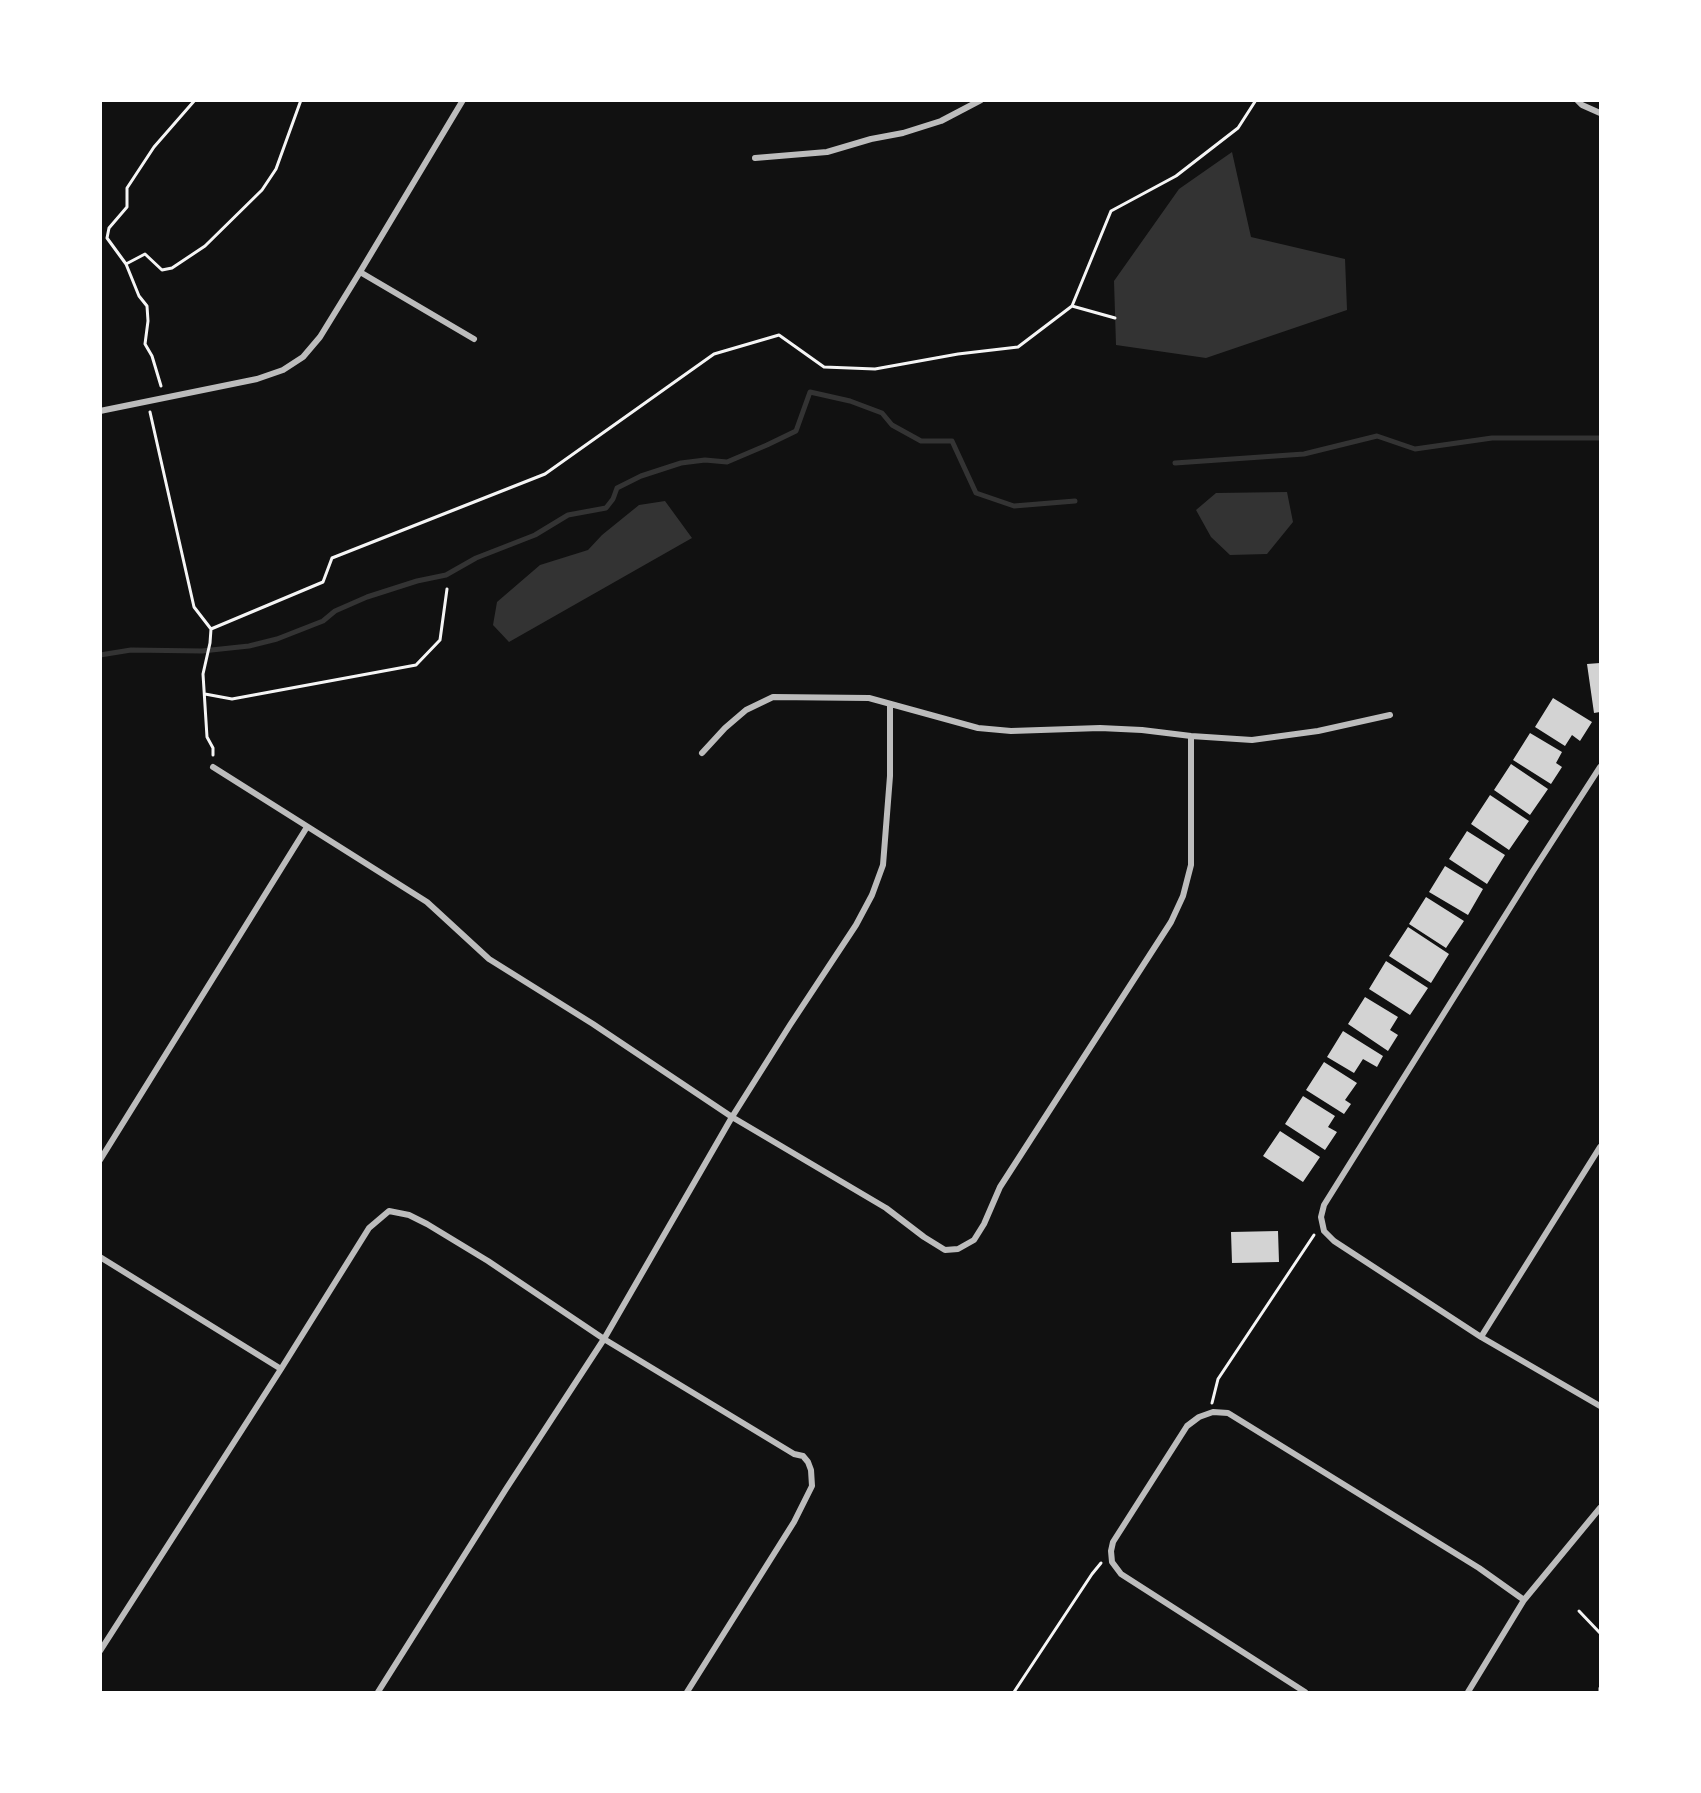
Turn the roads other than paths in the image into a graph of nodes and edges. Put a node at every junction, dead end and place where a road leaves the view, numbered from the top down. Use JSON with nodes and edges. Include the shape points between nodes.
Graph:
{"nodes":[{"id":1,"x":463,"y":100,"type":"edge"},
{"id":2,"x":981,"y":100,"type":"edge"},
{"id":3,"x":1577,"y":100,"type":"edge"},
{"id":4,"x":1600,"y":113,"type":"edge"},
{"id":5,"x":755,"y":158,"type":"dead end"},
{"id":6,"x":360,"y":272,"type":"junction"},
{"id":7,"x":474,"y":339,"type":"dead end"},
{"id":8,"x":100,"y":411,"type":"edge"},
{"id":9,"x":890,"y":704,"type":"junction"},
{"id":10,"x":1390,"y":715,"type":"dead end"},
{"id":11,"x":1191,"y":736,"type":"junction"},
{"id":12,"x":702,"y":753,"type":"dead end"},
{"id":13,"x":213,"y":767,"type":"road end"},
{"id":14,"x":1600,"y":767,"type":"edge"},
{"id":15,"x":307,"y":827,"type":"junction"},
{"id":16,"x":732,"y":1117,"type":"junction"},
{"id":17,"x":1600,"y":1148,"type":"edge"},
{"id":18,"x":100,"y":1160,"type":"edge"},
{"id":19,"x":100,"y":1257,"type":"edge"},
{"id":20,"x":1481,"y":1337,"type":"junction"},
{"id":21,"x":604,"y":1339,"type":"junction"},
{"id":22,"x":281,"y":1369,"type":"junction"},
{"id":23,"x":1600,"y":1406,"type":"edge"},
{"id":24,"x":1600,"y":1508,"type":"edge"},
{"id":25,"x":1524,"y":1600,"type":"junction"},
{"id":26,"x":100,"y":1651,"type":"edge"},
{"id":27,"x":378,"y":1692,"type":"edge"},
{"id":28,"x":687,"y":1692,"type":"edge"},
{"id":29,"x":1305,"y":1692,"type":"edge"},
{"id":30,"x":1468,"y":1692,"type":"edge"}],
"edges":[{"from":1,"to":6,"type":"street"},
{"from":2,"to":5,"type":"street","via":[[940,121],[903,133],[827,152]]},
{"from":3,"to":4,"type":"street"},
{"from":6,"to":7,"type":"street"},
{"from":6,"to":8,"type":"street","via":[[320,337],[303,357],[284,370]]},
{"from":9,"to":11,"type":"street","via":[[978,728],[1100,728]]},
{"from":9,"to":12,"type":"street","via":[[869,698],[773,697],[746,710]]},
{"from":9,"to":16,"type":"street","via":[[884,865],[856,925]]},
{"from":10,"to":11,"type":"street","via":[[1252,740]]},
{"from":11,"to":16,"type":"street","via":[[1191,865],[1183,896],[1171,922],[1000,1187],[974,1239],[958,1249],[945,1250],[886,1208]]},
{"from":13,"to":15,"type":"street"},
{"from":14,"to":20,"type":"street","via":[[1322,1212],[1326,1233],[1334,1241]]},
{"from":15,"to":16,"type":"street","via":[[428,902],[489,959]]},
{"from":15,"to":18,"type":"street"},
{"from":16,"to":21,"type":"street"},
{"from":17,"to":20,"type":"street"},
{"from":19,"to":22,"type":"street"},
{"from":20,"to":23,"type":"street"},
{"from":21,"to":22,"type":"street","via":[[437,1230],[409,1215],[389,1211],[369,1228]]},
{"from":21,"to":27,"type":"street"},
{"from":21,"to":28,"type":"street","via":[[803,1456],[811,1470],[812,1486],[794,1522]]},
{"from":22,"to":26,"type":"street"},
{"from":24,"to":25,"type":"street"},
{"from":25,"to":29,"type":"street","via":[[1479,1568],[1228,1413],[1199,1417],[1187,1426],[1113,1542],[1113,1566]]},
{"from":25,"to":30,"type":"street"}]}
